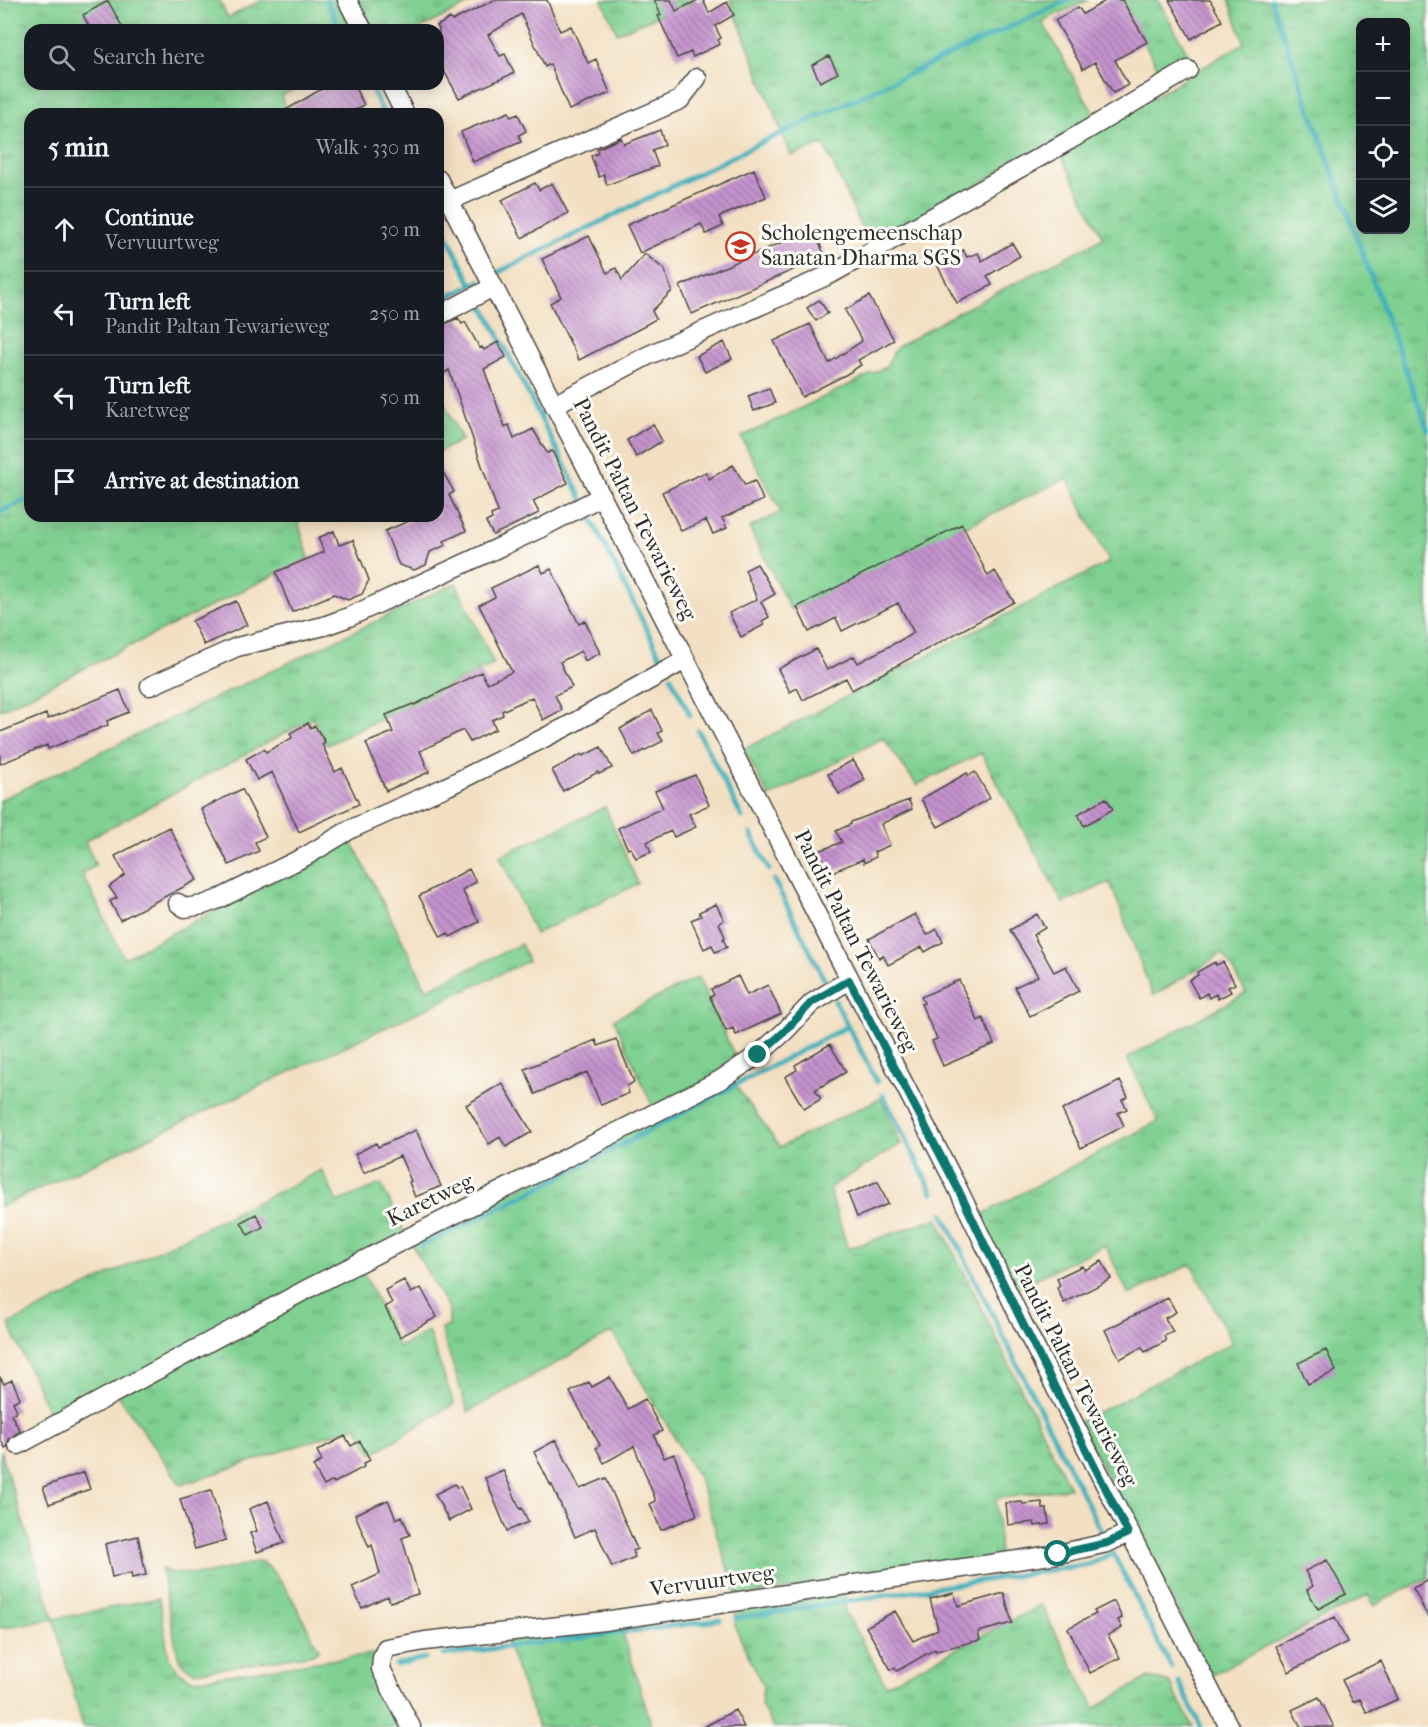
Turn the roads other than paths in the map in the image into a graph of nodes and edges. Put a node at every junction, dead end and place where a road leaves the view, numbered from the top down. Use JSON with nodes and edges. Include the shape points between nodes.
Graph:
{"nodes":[{"id":1,"x":347,"y":0,"type":"edge"},
{"id":2,"x":360,"y":24,"type":"edge"},
{"id":3,"x":1188,"y":70,"type":"dead end"},
{"id":4,"x":697,"y":78,"type":"dead end"},
{"id":5,"x":393,"y":90,"type":"edge"},
{"id":6,"x":402,"y":108,"type":"edge"},
{"id":7,"x":444,"y":191,"type":"edge"},
{"id":8,"x":449,"y":201,"type":"junction"},
{"id":9,"x":493,"y":287,"type":"junction"},
{"id":10,"x":444,"y":313,"type":"edge"},
{"id":11,"x":554,"y":405,"type":"junction"},
{"id":12,"x":602,"y":496,"type":"junction"},
{"id":13,"x":685,"y":660,"type":"junction"},
{"id":14,"x":150,"y":686,"type":"dead end"},
{"id":15,"x":178,"y":903,"type":"dead end"},
{"id":16,"x":849,"y":980,"type":"junction"},
{"id":17,"x":18,"y":1445,"type":"dead end"},
{"id":18,"x":1128,"y":1533,"type":"junction"},
{"id":19,"x":411,"y":1727,"type":"edge"},
{"id":20,"x":1229,"y":1727,"type":"edge"}],
"edges":[{"from":1,"to":2,"type":"street"},
{"from":3,"to":11,"type":"street","via":[[831,274],[649,355]]},
{"from":4,"to":8,"type":"street","via":[[681,100]]},
{"from":5,"to":6,"type":"street"},
{"from":7,"to":8,"type":"street","name":"Pandit Paltan Tewarieweg"},
{"from":8,"to":9,"type":"street","name":"Pandit Paltan Tewarieweg"},
{"from":9,"to":10,"type":"street"},
{"from":9,"to":11,"type":"street","name":"Pandit Paltan Tewarieweg"},
{"from":11,"to":12,"type":"street","name":"Pandit Paltan Tewarieweg"},
{"from":12,"to":13,"type":"street","name":"Pandit Paltan Tewarieweg"},
{"from":12,"to":14,"type":"street","via":[[349,617],[237,647]]},
{"from":13,"to":15,"type":"street","via":[[566,727],[351,829],[219,899],[185,908]]},
{"from":13,"to":16,"type":"street","name":"Pandit Paltan Tewarieweg"},
{"from":16,"to":17,"type":"street","name":"Karetweg","via":[[812,1002],[758,1055],[720,1080],[309,1288]]},
{"from":16,"to":18,"type":"street","name":"Pandit Paltan Tewarieweg","via":[[958,1189]]},
{"from":18,"to":19,"type":"street","name":"Vervuurtweg","via":[[1107,1543],[1058,1554],[615,1619],[386,1648],[381,1669]]},
{"from":18,"to":20,"type":"street","name":"Pandit Paltan Tewarieweg"}]}
